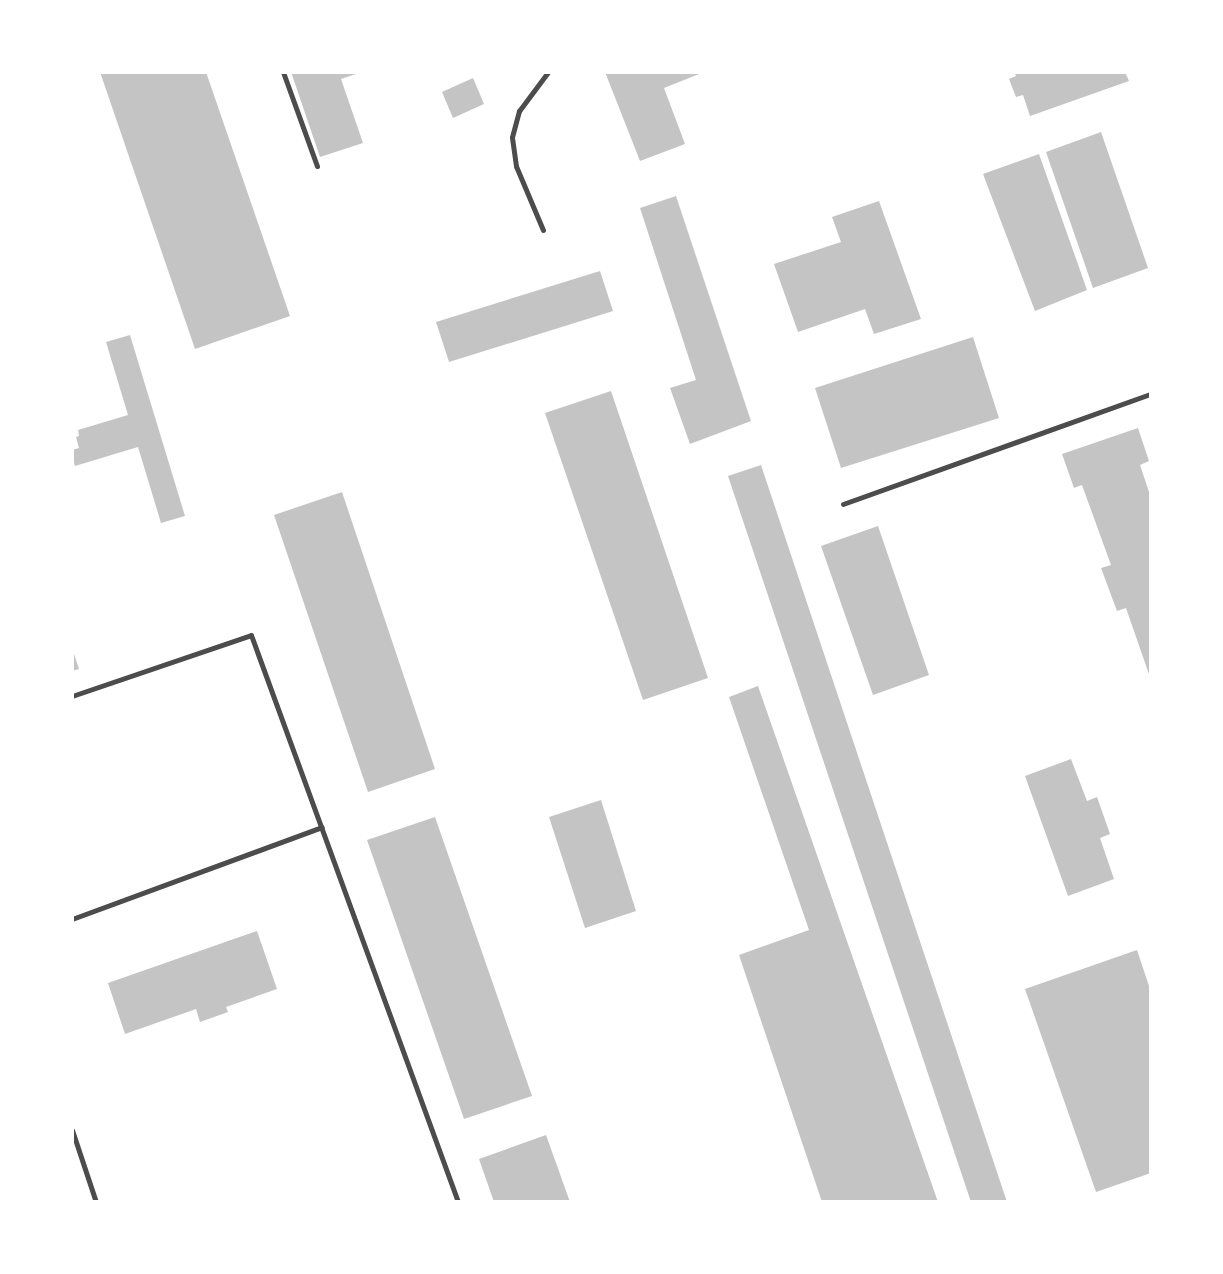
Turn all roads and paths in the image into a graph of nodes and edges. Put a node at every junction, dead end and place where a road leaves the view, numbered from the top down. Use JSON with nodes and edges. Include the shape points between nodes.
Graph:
{"nodes":[{"id":1,"x":283,"y":72,"type":"edge"},
{"id":2,"x":548,"y":72,"type":"edge"},
{"id":3,"x":317,"y":166,"type":"dead end"},
{"id":4,"x":543,"y":230,"type":"dead end"},
{"id":5,"x":1151,"y":394,"type":"edge"},
{"id":6,"x":843,"y":504,"type":"dead end"},
{"id":7,"x":72,"y":695,"type":"edge"},
{"id":8,"x":322,"y":827,"type":"junction"},
{"id":9,"x":72,"y":919,"type":"edge"},
{"id":10,"x":72,"y":1130,"type":"edge"},
{"id":11,"x":96,"y":1202,"type":"edge"},
{"id":12,"x":458,"y":1202,"type":"edge"}],
"edges":[{"from":1,"to":3,"type":"lane"},
{"from":2,"to":4,"type":"lane","via":[[519,111],[512,137],[516,166]]},
{"from":5,"to":6,"type":"lane"},
{"from":7,"to":8,"type":"lane","via":[[251,635]]},
{"from":8,"to":9,"type":"lane"},
{"from":8,"to":12,"type":"lane"},
{"from":10,"to":11,"type":"lane"}]}
